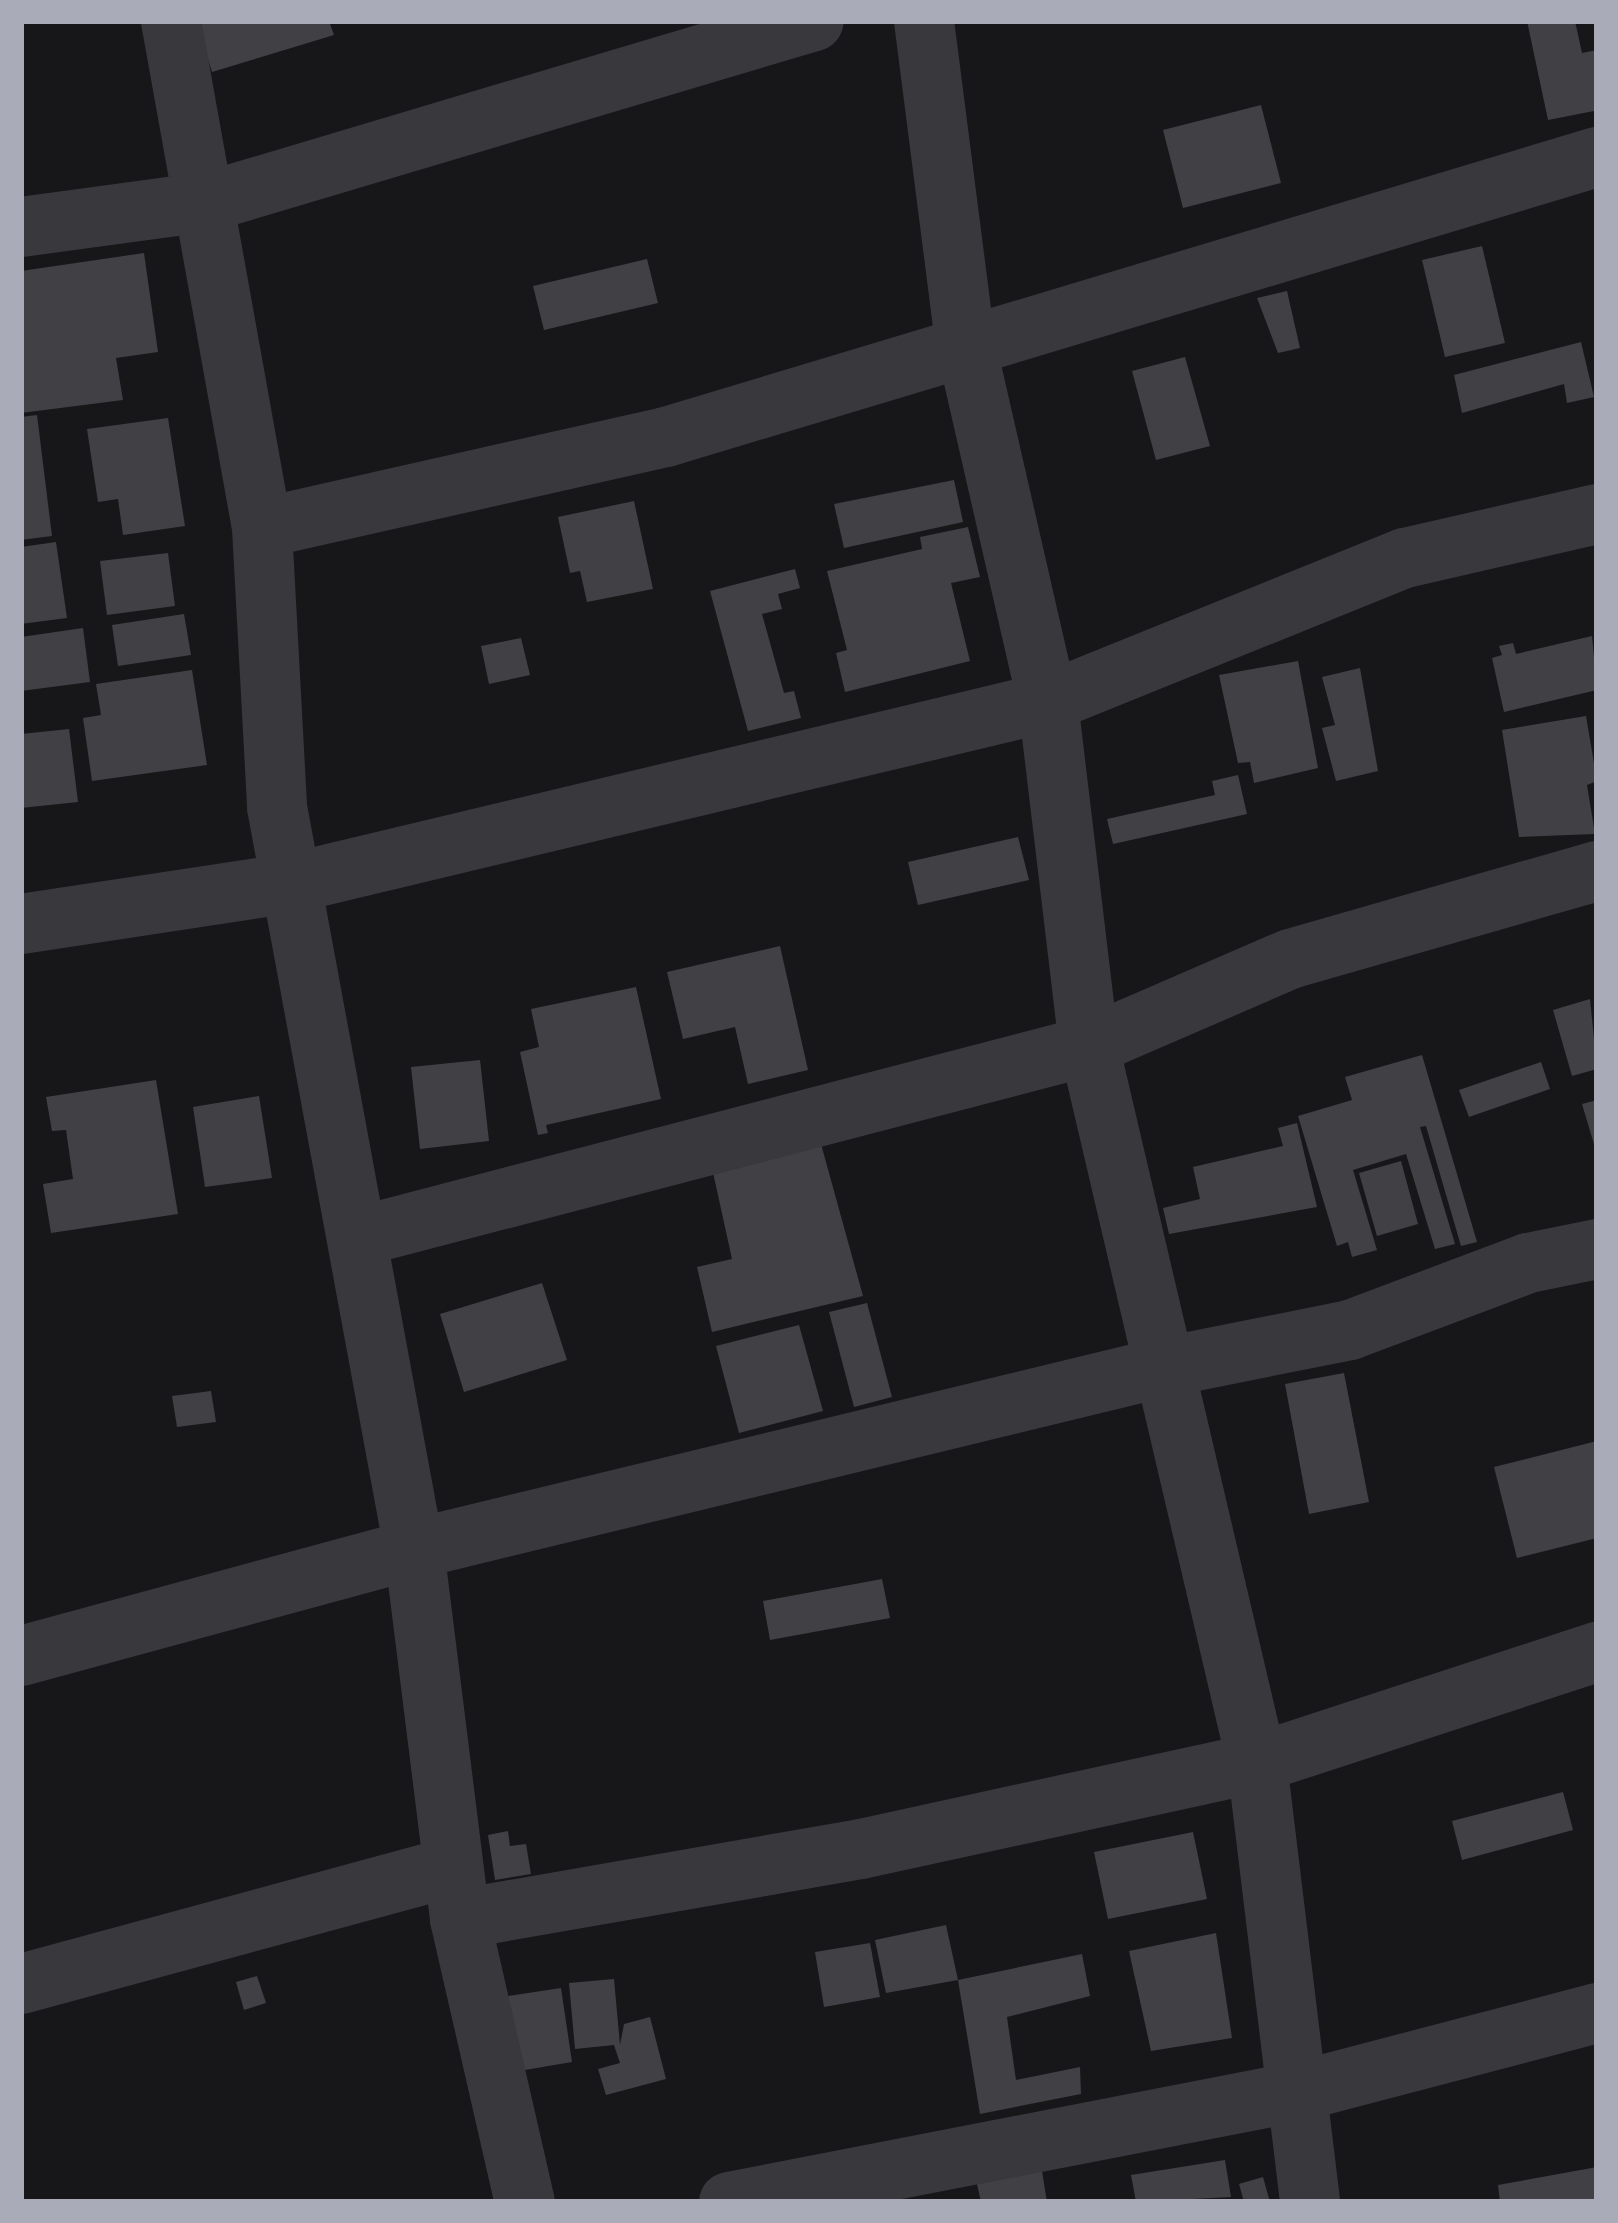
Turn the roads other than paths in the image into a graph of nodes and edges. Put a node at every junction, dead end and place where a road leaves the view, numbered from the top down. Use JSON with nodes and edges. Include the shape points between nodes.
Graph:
{"nodes":[{"id":1,"x":170,"y":21,"type":"edge"},
{"id":2,"x":814,"y":21,"type":"edge"},
{"id":3,"x":924,"y":21,"type":"edge"},
{"id":4,"x":1597,"y":157,"type":"edge"},
{"id":5,"x":207,"y":202,"type":"junction"},
{"id":6,"x":21,"y":226,"type":"edge"},
{"id":7,"x":965,"y":341,"type":"junction"},
{"id":8,"x":1597,"y":514,"type":"edge"},
{"id":9,"x":262,"y":528,"type":"junction"},
{"id":10,"x":1048,"y":702,"type":"junction"},
{"id":11,"x":1597,"y":871,"type":"edge"},
{"id":12,"x":292,"y":883,"type":"junction"},
{"id":13,"x":21,"y":924,"type":"edge"},
{"id":14,"x":1090,"y":1046,"type":"junction"},
{"id":15,"x":361,"y":1236,"type":"junction"},
{"id":16,"x":1597,"y":1249,"type":"edge"},
{"id":17,"x":1160,"y":1368,"type":"junction"},
{"id":18,"x":415,"y":1550,"type":"junction"},
{"id":19,"x":1597,"y":1652,"type":"edge"},
{"id":20,"x":21,"y":1656,"type":"edge"},
{"id":21,"x":1257,"y":1763,"type":"junction"},
{"id":22,"x":456,"y":1893,"type":"junction"},
{"id":23,"x":21,"y":1984,"type":"edge"},
{"id":24,"x":1597,"y":2013,"type":"edge"},
{"id":25,"x":1296,"y":2092,"type":"junction"},
{"id":26,"x":525,"y":2202,"type":"edge"},
{"id":27,"x":729,"y":2202,"type":"edge"},
{"id":28,"x":1310,"y":2202,"type":"edge"}],
"edges":[{"from":1,"to":5,"type":"street"},
{"from":2,"to":5,"type":"street"},
{"from":3,"to":7,"type":"street"},
{"from":4,"to":7,"type":"street"},
{"from":5,"to":6,"type":"street"},
{"from":5,"to":9,"type":"street"},
{"from":7,"to":9,"type":"street","via":[[666,437]]},
{"from":7,"to":10,"type":"street"},
{"from":8,"to":10,"type":"street","via":[[1406,558]]},
{"from":9,"to":12,"type":"street","via":[[277,807]]},
{"from":10,"to":12,"type":"street"},
{"from":10,"to":14,"type":"street"},
{"from":11,"to":14,"type":"street","via":[[1290,959]]},
{"from":12,"to":13,"type":"street"},
{"from":12,"to":15,"type":"street"},
{"from":14,"to":15,"type":"street"},
{"from":14,"to":17,"type":"street"},
{"from":15,"to":18,"type":"street"},
{"from":16,"to":17,"type":"street","via":[[1528,1263],[1350,1330]]},
{"from":17,"to":18,"type":"street"},
{"from":17,"to":21,"type":"street"},
{"from":18,"to":20,"type":"street"},
{"from":18,"to":22,"type":"street"},
{"from":19,"to":21,"type":"street"},
{"from":21,"to":22,"type":"street","via":[[861,1849]]},
{"from":21,"to":25,"type":"street"},
{"from":22,"to":23,"type":"street"},
{"from":22,"to":26,"type":"street"},
{"from":24,"to":25,"type":"street"},
{"from":25,"to":27,"type":"street"},
{"from":25,"to":28,"type":"street"}]}
